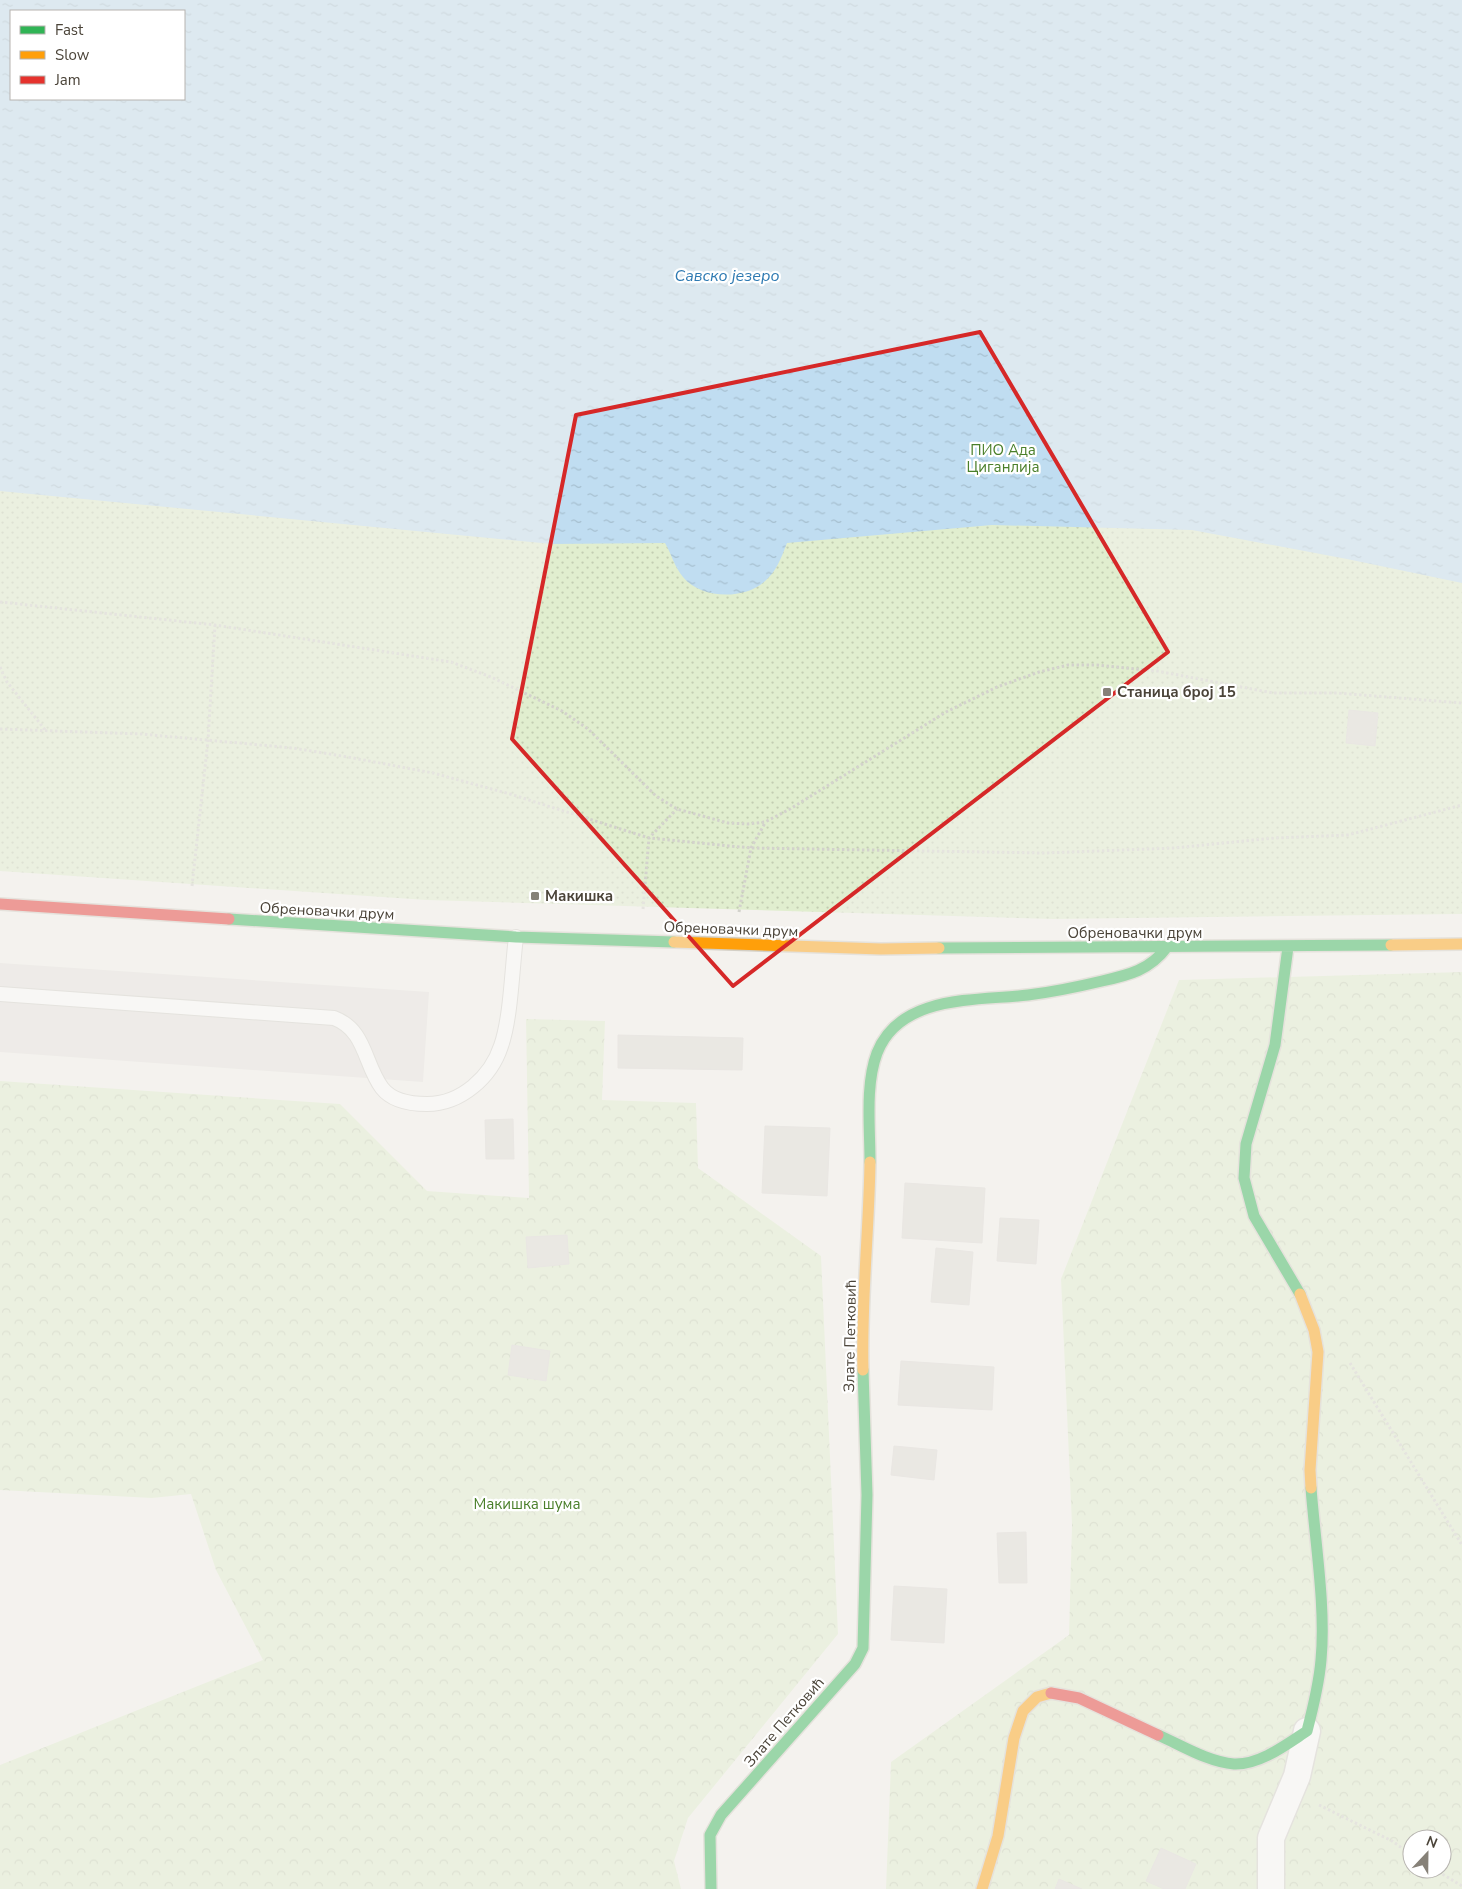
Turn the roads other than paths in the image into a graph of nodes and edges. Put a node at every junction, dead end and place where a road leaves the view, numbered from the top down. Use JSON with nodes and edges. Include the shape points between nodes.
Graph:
{"nodes":[{"id":1,"x":0,"y":904,"type":"edge"},
{"id":2,"x":516,"y":936,"type":"junction"},
{"id":3,"x":1462,"y":944,"type":"edge"},
{"id":4,"x":1167,"y":947,"type":"junction"},
{"id":5,"x":1288,"y":947,"type":"junction"},
{"id":6,"x":0,"y":994,"type":"edge"},
{"id":7,"x":1307,"y":1731,"type":"junction"},
{"id":8,"x":711,"y":1889,"type":"edge"},
{"id":9,"x":982,"y":1889,"type":"edge"},
{"id":10,"x":1271,"y":1889,"type":"edge"}],
"edges":[{"from":1,"to":2,"type":"street","name":"Обреновачки друм"},
{"from":2,"to":4,"type":"street","name":"Обреновачки друм","via":[[881,949]]},
{"from":2,"to":6,"type":"lane","via":[[501,1047],[491,1066],[471,1089],[436,1104],[408,1102],[390,1096],[382,1088],[356,1032],[334,1018]]},
{"from":3,"to":5,"type":"street","name":"Обреновачки друм"},
{"from":4,"to":5,"type":"street","name":"Обреновачки друм"},
{"from":4,"to":8,"type":"street","name":"Злате Петковић","via":[[1148,969],[1116,978],[1074,988],[955,1001],[925,1008],[900,1021],[880,1045],[873,1061],[862,1339],[867,1495],[863,1648],[854,1664],[817,1708],[721,1815],[710,1835],[708,1869]]},
{"from":5,"to":7,"type":"street","via":[[1272,1058],[1248,1139],[1244,1167],[1247,1194],[1259,1225],[1295,1283],[1313,1319],[1317,1335],[1310,1470],[1321,1659]]},
{"from":7,"to":9,"type":"street","via":[[1275,1752],[1234,1764],[1204,1756],[1079,1698],[1054,1692],[1036,1697],[1023,1711],[1014,1738],[998,1836]]},
{"from":7,"to":10,"type":"street","via":[[1291,1792],[1271,1838]]}]}
